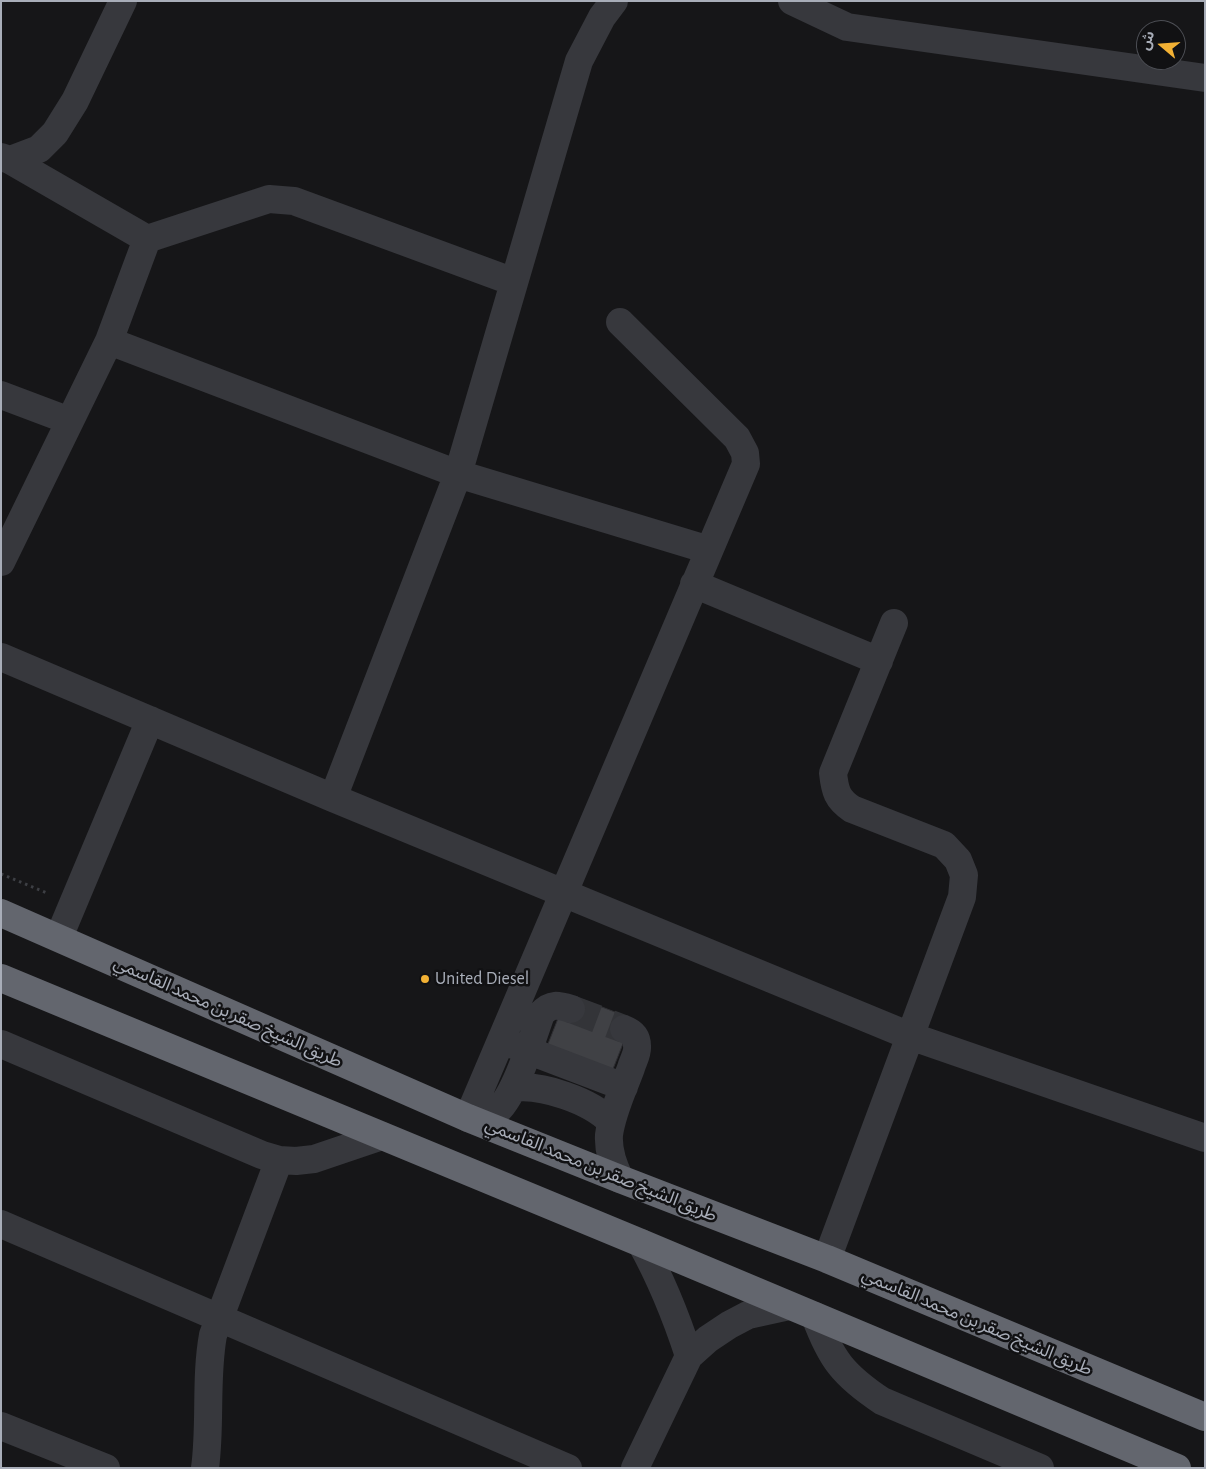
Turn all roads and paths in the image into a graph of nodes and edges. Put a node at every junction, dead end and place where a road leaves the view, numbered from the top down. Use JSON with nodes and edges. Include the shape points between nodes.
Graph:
{"nodes":[{"id":1,"x":123,"y":1,"type":"edge"},
{"id":2,"x":614,"y":1,"type":"edge"},
{"id":3,"x":792,"y":1,"type":"edge"},
{"id":4,"x":1205,"y":78,"type":"edge"},
{"id":5,"x":6,"y":159,"type":"edge"},
{"id":6,"x":146,"y":239,"type":"junction"},
{"id":7,"x":514,"y":282,"type":"junction"},
{"id":8,"x":620,"y":322,"type":"dead end"},
{"id":9,"x":109,"y":341,"type":"junction"},
{"id":10,"x":1,"y":394,"type":"edge"},
{"id":11,"x":70,"y":421,"type":"junction"},
{"id":12,"x":458,"y":474,"type":"junction"},
{"id":13,"x":709,"y":550,"type":"junction"},
{"id":14,"x":1,"y":562,"type":"edge"},
{"id":15,"x":694,"y":584,"type":"junction"},
{"id":16,"x":894,"y":623,"type":"dead end"},
{"id":17,"x":1,"y":657,"type":"edge"},
{"id":18,"x":879,"y":661,"type":"junction"},
{"id":19,"x":150,"y":720,"type":"junction"},
{"id":20,"x":333,"y":798,"type":"junction"},
{"id":21,"x":1,"y":874,"type":"edge"},
{"id":22,"x":37,"y":889,"type":"dead end"},
{"id":23,"x":563,"y":893,"type":"junction"},
{"id":24,"x":1,"y":913,"type":"edge"},
{"id":25,"x":58,"y":938,"type":"junction"},
{"id":26,"x":1,"y":978,"type":"edge"},
{"id":27,"x":571,"y":1009,"type":"tunnel mouth"},
{"id":28,"x":624,"y":1029,"type":"tunnel mouth"},
{"id":29,"x":910,"y":1036,"type":"junction"},
{"id":30,"x":501,"y":1040,"type":"junction"},
{"id":31,"x":1,"y":1044,"type":"edge"},
{"id":32,"x":527,"y":1050,"type":"junction"},
{"id":33,"x":624,"y":1087,"type":"junction"},
{"id":34,"x":513,"y":1088,"type":"junction"},
{"id":35,"x":473,"y":1119,"type":"junction"},
{"id":36,"x":611,"y":1122,"type":"junction"},
{"id":37,"x":382,"y":1136,"type":"junction"},
{"id":38,"x":1205,"y":1138,"type":"edge"},
{"id":39,"x":279,"y":1160,"type":"junction"},
{"id":40,"x":620,"y":1179,"type":"junction"},
{"id":41,"x":1,"y":1224,"type":"edge"},
{"id":42,"x":641,"y":1243,"type":"junction"},
{"id":43,"x":827,"y":1259,"type":"junction"},
{"id":44,"x":789,"y":1306,"type":"junction"},
{"id":45,"x":815,"y":1316,"type":"junction"},
{"id":46,"x":219,"y":1317,"type":"junction"},
{"id":47,"x":689,"y":1356,"type":"junction"},
{"id":48,"x":1205,"y":1417,"type":"edge"},
{"id":49,"x":1,"y":1426,"type":"edge"},
{"id":50,"x":106,"y":1468,"type":"edge"},
{"id":51,"x":205,"y":1468,"type":"edge"},
{"id":52,"x":568,"y":1468,"type":"edge"},
{"id":53,"x":635,"y":1468,"type":"edge"},
{"id":54,"x":1040,"y":1468,"type":"edge"},
{"id":55,"x":1177,"y":1468,"type":"edge"}],
"edges":[{"from":1,"to":5,"type":"street","via":[[75,101],[55,133],[38,148]]},
{"from":2,"to":7,"type":"street","via":[[579,61]]},
{"from":3,"to":4,"type":"street","via":[[847,27]]},
{"from":5,"to":6,"type":"street"},
{"from":6,"to":7,"type":"street","via":[[269,199],[294,200]]},
{"from":6,"to":9,"type":"street"},
{"from":7,"to":12,"type":"street"},
{"from":8,"to":13,"type":"street","via":[[737,438],[745,453],[746,464]]},
{"from":9,"to":11,"type":"street"},
{"from":9,"to":12,"type":"street"},
{"from":10,"to":11,"type":"street"},
{"from":11,"to":14,"type":"street"},
{"from":12,"to":13,"type":"street"},
{"from":12,"to":20,"type":"street"},
{"from":13,"to":15,"type":"street"},
{"from":15,"to":18,"type":"street"},
{"from":15,"to":23,"type":"street"},
{"from":16,"to":18,"type":"street"},
{"from":17,"to":19,"type":"street"},
{"from":18,"to":29,"type":"street","via":[[832,773],[834,787],[841,801],[852,809],[944,845],[958,860],[964,875],[962,896]]},
{"from":19,"to":20,"type":"street"},
{"from":19,"to":25,"type":"street"},
{"from":20,"to":23,"type":"street"},
{"from":21,"to":22,"type":"path"},
{"from":23,"to":29,"type":"street"},
{"from":23,"to":30,"type":"street"},
{"from":24,"to":25,"type":"highway","name":"طريق الشيخ صقر بن محمد القاسمي"},
{"from":25,"to":35,"type":"highway","name":"طريق الشيخ صقر بن محمد القاسمي"},
{"from":26,"to":37,"type":"highway"},
{"from":27,"to":32,"type":"street","via":[[547,1008],[541,1014]]},
{"from":28,"to":33,"type":"street","via":[[635,1038],[637,1050]]},
{"from":29,"to":38,"type":"street"},
{"from":29,"to":43,"type":"street"},
{"from":30,"to":32,"type":"street"},
{"from":30,"to":35,"type":"street"},
{"from":31,"to":39,"type":"street"},
{"from":32,"to":33,"type":"street"},
{"from":32,"to":34,"type":"street"},
{"from":33,"to":36,"type":"street"},
{"from":34,"to":35,"type":"street","via":[[498,1110]]},
{"from":34,"to":36,"type":"street","via":[[550,1091],[592,1106]]},
{"from":35,"to":40,"type":"highway","name":"طريق الشيخ صقر بن محمد القاسمي"},
{"from":36,"to":40,"type":"street","via":[[610,1151]]},
{"from":37,"to":39,"type":"street","via":[[314,1159]]},
{"from":37,"to":42,"type":"highway"},
{"from":39,"to":46,"type":"street"},
{"from":40,"to":43,"type":"highway","name":"طريق الشيخ صقر بن محمد القاسمي"},
{"from":41,"to":46,"type":"street"},
{"from":42,"to":44,"type":"highway"},
{"from":42,"to":47,"type":"street","via":[[670,1302]]},
{"from":43,"to":48,"type":"highway","name":"طريق الشيخ صقر بن محمد القاسمي"},
{"from":44,"to":45,"type":"highway"},
{"from":44,"to":47,"type":"street","via":[[748,1315],[728,1325]]},
{"from":45,"to":54,"type":"street","via":[[824,1342],[839,1365],[882,1401]]},
{"from":45,"to":55,"type":"highway"},
{"from":46,"to":51,"type":"street","via":[[209,1354]]},
{"from":46,"to":52,"type":"street"},
{"from":47,"to":53,"type":"street"},
{"from":49,"to":50,"type":"street"}]}
